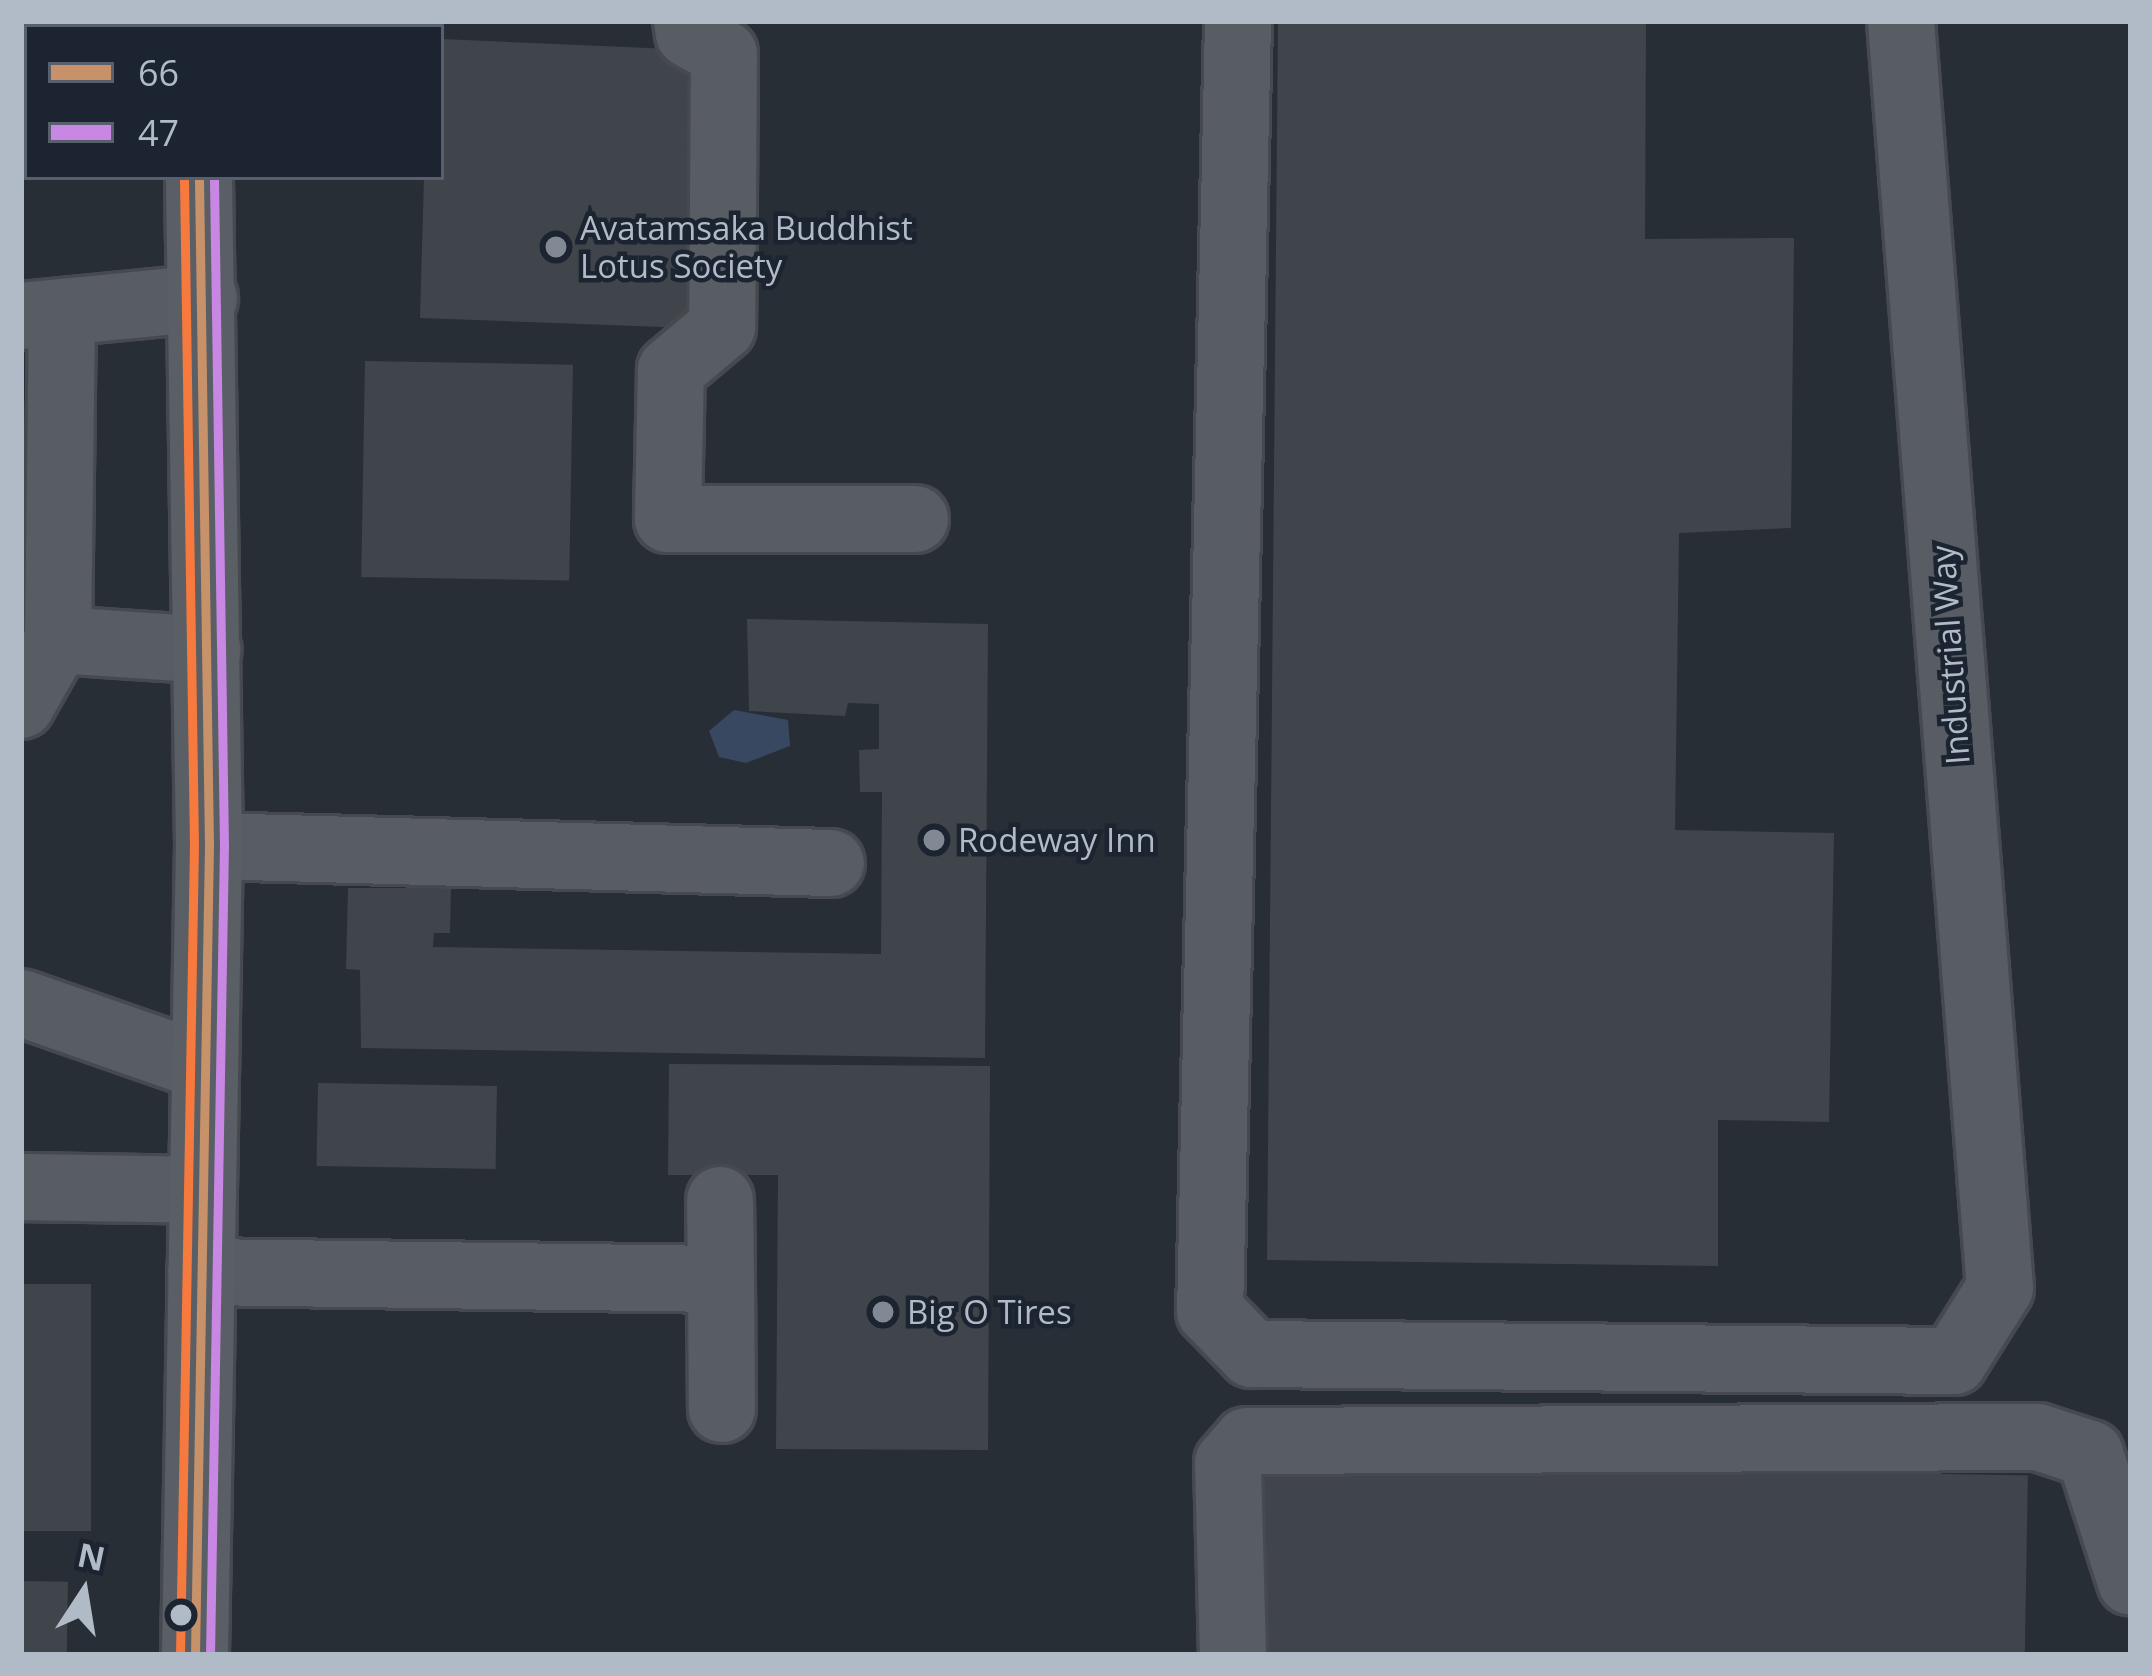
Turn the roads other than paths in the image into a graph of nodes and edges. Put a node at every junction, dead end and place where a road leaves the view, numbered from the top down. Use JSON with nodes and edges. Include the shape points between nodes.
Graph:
{"nodes":[{"id":1,"x":687,"y":21,"type":"edge"},
{"id":2,"x":1238,"y":21,"type":"edge"},
{"id":3,"x":1901,"y":21,"type":"edge"},
{"id":4,"x":199,"y":180,"type":"edge"},
{"id":5,"x":204,"y":298,"type":"junction"},
{"id":6,"x":41,"y":316,"type":"edge"},
{"id":7,"x":41,"y":383,"type":"edge"},
{"id":8,"x":914,"y":519,"type":"dead end"},
{"id":9,"x":58,"y":640,"type":"junction"},
{"id":10,"x":208,"y":650,"type":"junction"},
{"id":11,"x":21,"y":705,"type":"edge"},
{"id":12,"x":209,"y":845,"type":"junction"},
{"id":13,"x":831,"y":863,"type":"dead end"},
{"id":14,"x":21,"y":1003,"type":"edge"},
{"id":15,"x":205,"y":1067,"type":"junction"},
{"id":16,"x":21,"y":1186,"type":"edge"},
{"id":17,"x":203,"y":1190,"type":"junction"},
{"id":18,"x":720,"y":1199,"type":"dead end"},
{"id":19,"x":201,"y":1272,"type":"junction"},
{"id":20,"x":721,"y":1279,"type":"junction"},
{"id":21,"x":722,"y":1409,"type":"dead end"},
{"id":22,"x":2131,"y":1582,"type":"edge"},
{"id":23,"x":195,"y":1655,"type":"edge"},
{"id":24,"x":1233,"y":1655,"type":"edge"}],
"edges":[{"from":1,"to":8,"type":"lane","via":[[688,34],[724,54],[722,327],[671,370],[668,519]]},
{"from":2,"to":3,"type":"lane","name":"Industrial Way","via":[[1210,1311],[1252,1354],[1954,1360],[2000,1288]]},
{"from":4,"to":5,"type":"main road"},
{"from":5,"to":6,"type":"lane"},
{"from":5,"to":10,"type":"main road"},
{"from":6,"to":7,"type":"lane"},
{"from":7,"to":9,"type":"lane"},
{"from":9,"to":10,"type":"lane"},
{"from":9,"to":11,"type":"lane"},
{"from":10,"to":12,"type":"main road"},
{"from":12,"to":13,"type":"lane"},
{"from":12,"to":15,"type":"main road"},
{"from":14,"to":15,"type":"lane"},
{"from":15,"to":17,"type":"main road"},
{"from":16,"to":17,"type":"lane"},
{"from":17,"to":19,"type":"main road"},
{"from":18,"to":20,"type":"lane"},
{"from":19,"to":20,"type":"lane"},
{"from":19,"to":23,"type":"main road"},
{"from":20,"to":21,"type":"lane"},
{"from":22,"to":24,"type":"lane","via":[[2090,1454],[2038,1436],[1246,1441],[1228,1463]]}]}
